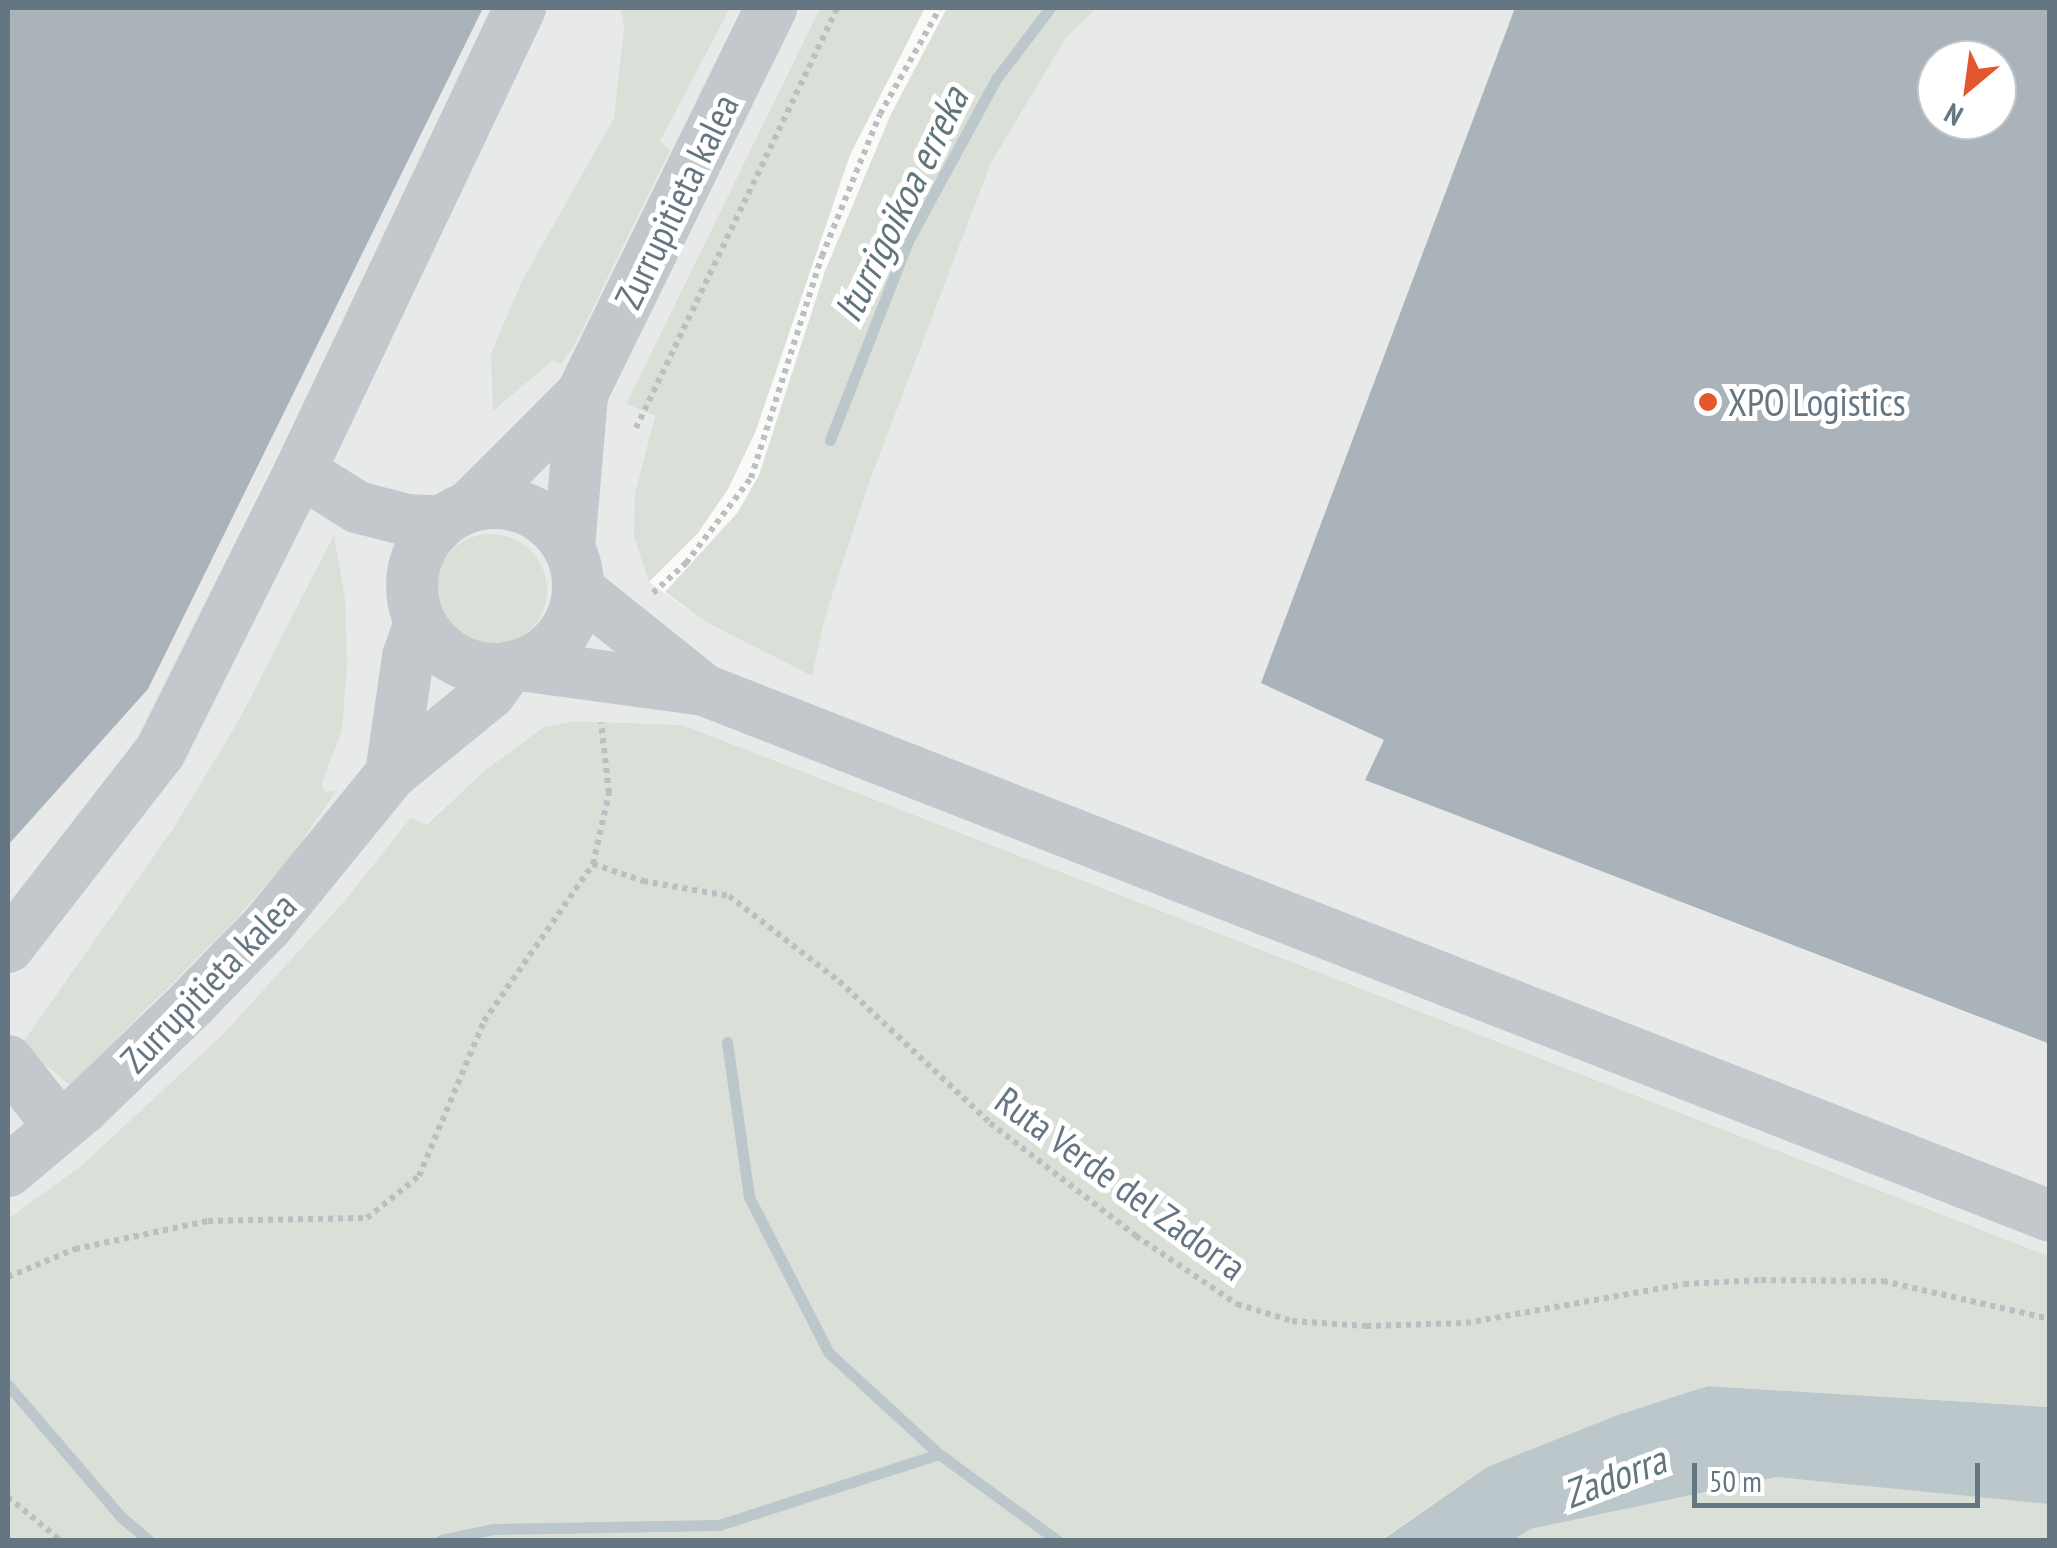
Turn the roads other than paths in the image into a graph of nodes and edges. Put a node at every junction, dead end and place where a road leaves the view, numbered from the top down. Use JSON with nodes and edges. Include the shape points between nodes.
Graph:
{"nodes":[{"id":1,"x":520,"y":8,"type":"edge"},
{"id":2,"x":770,"y":8,"type":"edge"},
{"id":3,"x":582,"y":394,"type":"junction"},
{"id":4,"x":300,"y":471,"type":"junction"},
{"id":5,"x":357,"y":507,"type":"junction"},
{"id":6,"x":456,"y":514,"type":"junction"},
{"id":7,"x":573,"y":568,"type":"junction"},
{"id":8,"x":416,"y":606,"type":"junction"},
{"id":9,"x":514,"y":666,"type":"junction"},
{"id":10,"x":704,"y":690,"type":"junction"},
{"id":11,"x":391,"y":774,"type":"junction"},
{"id":12,"x":8,"y":947,"type":"edge"},
{"id":13,"x":8,"y":1061,"type":"edge"},
{"id":14,"x":60,"y":1128,"type":"junction"},
{"id":15,"x":8,"y":1171,"type":"edge"},
{"id":16,"x":2050,"y":1216,"type":"edge"}],
"edges":[{"from":1,"to":4,"type":"street"},
{"from":2,"to":3,"type":"street","name":"Zurrupitieta kalea"},
{"from":3,"to":6,"type":"street","name":"Zurrupitieta kalea"},
{"from":3,"to":7,"type":"street","name":"Zurrupitieta kalea"},
{"from":4,"to":5,"type":"street"},
{"from":4,"to":12,"type":"street","via":[[160,752]]},
{"from":5,"to":6,"type":"street","via":[[407,520]]},
{"from":5,"to":8,"type":"street","via":[[390,550]]},
{"from":6,"to":7,"type":"street","via":[[500,502],[527,509],[551,524]]},
{"from":6,"to":8,"type":"street","via":[[424,541],[414,564]]},
{"from":7,"to":9,"type":"street","via":[[573,614],[561,637],[543,654]]},
{"from":7,"to":10,"type":"street"},
{"from":8,"to":9,"type":"street","via":[[432,640],[458,659],[488,669]]},
{"from":8,"to":11,"type":"street"},
{"from":9,"to":10,"type":"street"},
{"from":9,"to":11,"type":"street","name":"Zurrupitieta kalea"},
{"from":10,"to":16,"type":"street"},
{"from":11,"to":14,"type":"street","name":"Zurrupitieta kalea","via":[[267,926]]},
{"from":13,"to":14,"type":"street"},
{"from":14,"to":15,"type":"street","name":"Zurrupitieta kalea"}]}
